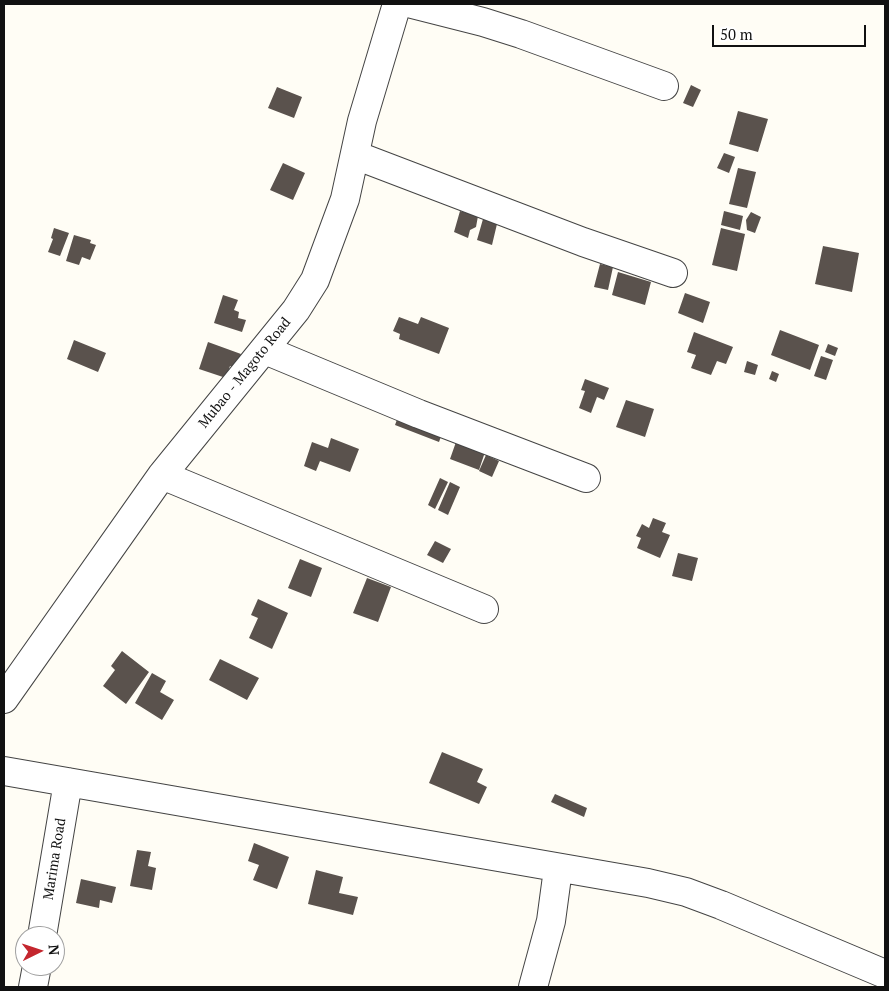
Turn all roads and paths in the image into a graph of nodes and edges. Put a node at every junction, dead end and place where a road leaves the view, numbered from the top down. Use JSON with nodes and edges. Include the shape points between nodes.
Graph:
{"nodes":[{"id":1,"x":397,"y":4,"type":"edge"},
{"id":2,"x":412,"y":4,"type":"edge"},
{"id":3,"x":664,"y":86,"type":"dead end"},
{"id":4,"x":355,"y":156,"type":"junction"},
{"id":5,"x":673,"y":273,"type":"dead end"},
{"id":6,"x":265,"y":350,"type":"junction"},
{"id":7,"x":162,"y":475,"type":"junction"},
{"id":8,"x":586,"y":478,"type":"dead end"},
{"id":9,"x":484,"y":609,"type":"dead end"},
{"id":10,"x":4,"y":699,"type":"edge"},
{"id":11,"x":4,"y":772,"type":"edge"},
{"id":12,"x":68,"y":782,"type":"junction"},
{"id":13,"x":558,"y":869,"type":"junction"},
{"id":14,"x":44,"y":926,"type":"edge"},
{"id":15,"x":885,"y":974,"type":"edge"},
{"id":16,"x":533,"y":987,"type":"edge"}],
"edges":[{"from":1,"to":4,"type":"street","name":"Mubao - Magoto Road","via":[[362,120]]},
{"from":2,"to":3,"type":"street","via":[[521,34]]},
{"from":4,"to":5,"type":"street"},
{"from":4,"to":6,"type":"street","name":"Mubao - Magoto Road","via":[[345,199],[316,280]]},
{"from":6,"to":7,"type":"street","name":"Mubao - Magoto Road"},
{"from":6,"to":8,"type":"street"},
{"from":7,"to":9,"type":"street"},
{"from":7,"to":10,"type":"street","name":"Mubao - Magoto Road"},
{"from":11,"to":12,"type":"street"},
{"from":12,"to":13,"type":"street"},
{"from":12,"to":14,"type":"street","name":"Marima Road"},
{"from":13,"to":15,"type":"street","via":[[686,892]]},
{"from":13,"to":16,"type":"street","via":[[551,921]]}]}
